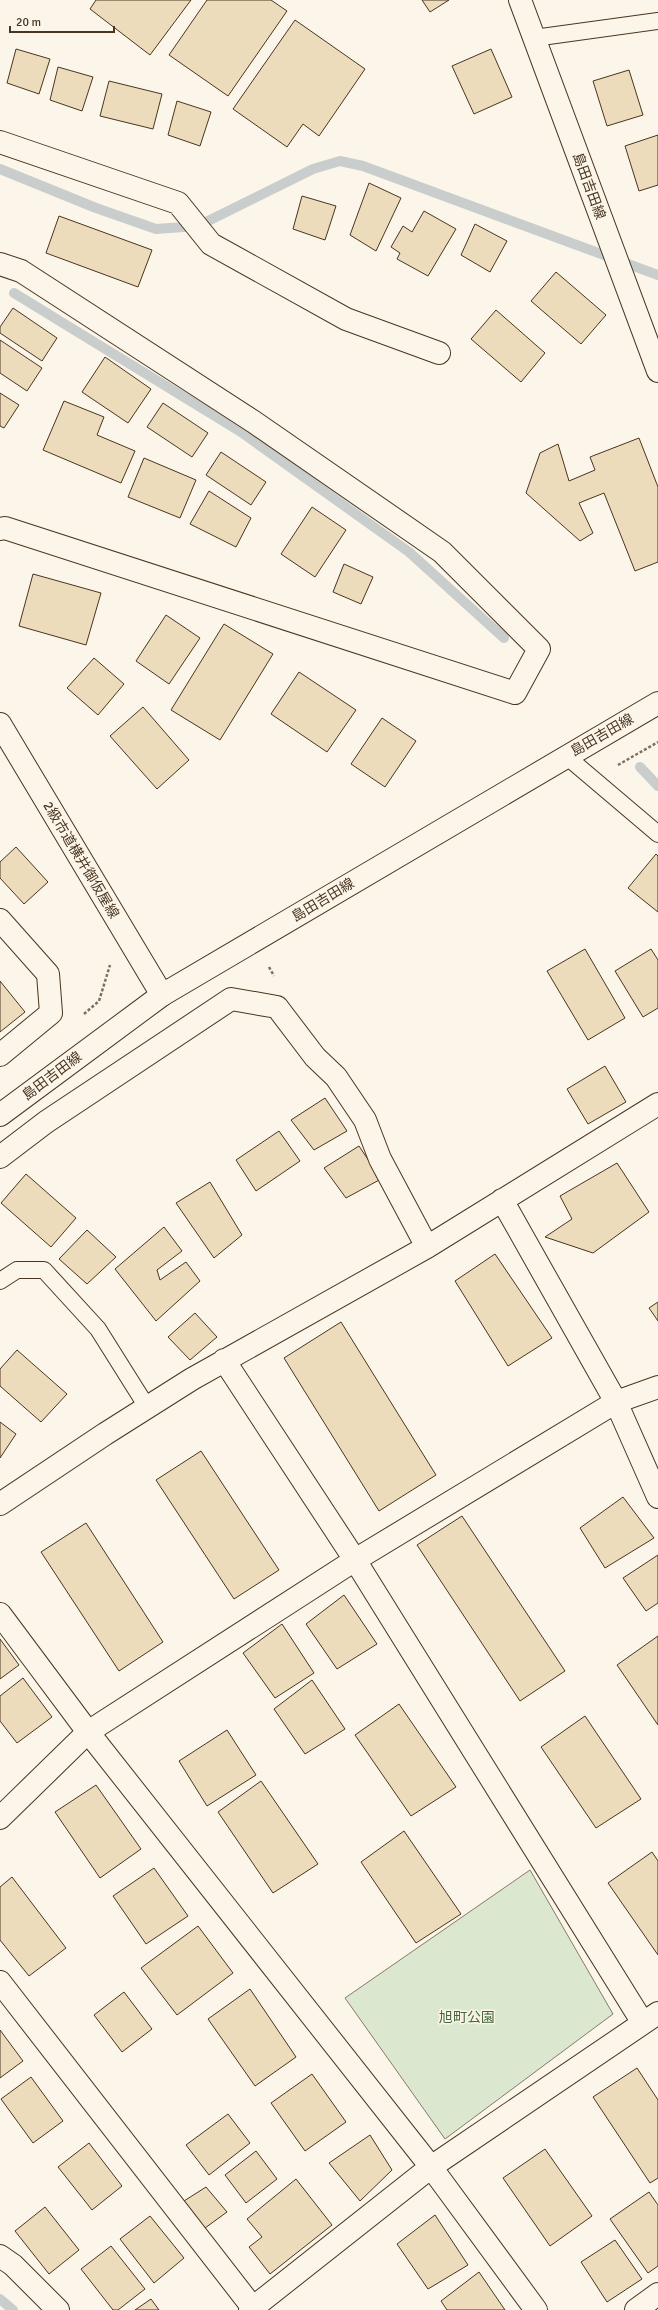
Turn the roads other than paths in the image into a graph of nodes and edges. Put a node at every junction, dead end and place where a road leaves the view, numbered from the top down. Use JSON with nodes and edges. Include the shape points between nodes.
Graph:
{"nodes":[{"id":1,"x":520,"y":0,"type":"edge"},
{"id":2,"x":658,"y":21,"type":"edge"},
{"id":3,"x":534,"y":38,"type":"junction"},
{"id":4,"x":0,"y":142,"type":"edge"},
{"id":5,"x":0,"y":264,"type":"edge"},
{"id":6,"x":439,"y":353,"type":"dead end"},
{"id":7,"x":658,"y":372,"type":"edge"},
{"id":8,"x":0,"y":529,"type":"edge"},
{"id":9,"x":658,"y":703,"type":"edge"},
{"id":10,"x":0,"y":724,"type":"edge"},
{"id":11,"x":566,"y":756,"type":"junction"},
{"id":12,"x":658,"y":834,"type":"edge"},
{"id":13,"x":0,"y":920,"type":"edge"},
{"id":14,"x":162,"y":995,"type":"junction"},
{"id":15,"x":0,"y":1055,"type":"edge"},
{"id":16,"x":658,"y":1104,"type":"edge"},
{"id":17,"x":0,"y":1115,"type":"edge"},
{"id":18,"x":0,"y":1157,"type":"edge"},
{"id":19,"x":502,"y":1200,"type":"junction"},
{"id":20,"x":427,"y":1247,"type":"junction"},
{"id":21,"x":0,"y":1281,"type":"edge"},
{"id":22,"x":224,"y":1360,"type":"junction"},
{"id":23,"x":658,"y":1387,"type":"edge"},
{"id":24,"x":616,"y":1402,"type":"junction"},
{"id":25,"x":147,"y":1408,"type":"junction"},
{"id":26,"x":658,"y":1497,"type":"edge"},
{"id":27,"x":0,"y":1504,"type":"edge"},
{"id":28,"x":355,"y":1560,"type":"junction"},
{"id":29,"x":0,"y":1614,"type":"edge"},
{"id":30,"x":88,"y":1732,"type":"junction"},
{"id":31,"x":0,"y":1818,"type":"edge"},
{"id":32,"x":0,"y":1982,"type":"edge"},
{"id":33,"x":650,"y":2018,"type":"edge"},
{"id":34,"x":431,"y":2166,"type":"junction"},
{"id":35,"x":0,"y":2256,"type":"edge"},
{"id":36,"x":658,"y":2294,"type":"edge"},
{"id":37,"x":251,"y":2309,"type":"edge"},
{"id":38,"x":58,"y":2310,"type":"edge"},
{"id":39,"x":536,"y":2310,"type":"edge"},
{"id":40,"x":636,"y":2310,"type":"edge"}],
"edges":[{"from":1,"to":3,"type":"street","name":"島田吉田線"},
{"from":2,"to":3,"type":"lane"},
{"from":3,"to":7,"type":"street","name":"島田吉田線"},
{"from":4,"to":6,"type":"street","via":[[178,203],[211,244],[346,319]]},
{"from":5,"to":8,"type":"street","via":[[21,271],[247,418],[442,552],[539,649],[515,693],[5,528]]},
{"from":9,"to":11,"type":"street","name":"島田吉田線"},
{"from":10,"to":14,"type":"street","name":"2級市道横井御仮屋線"},
{"from":11,"to":12,"type":"lane"},
{"from":11,"to":14,"type":"street","name":"島田吉田線"},
{"from":13,"to":15,"type":"street","via":[[48,974],[51,1013]]},
{"from":14,"to":17,"type":"street","name":"島田吉田線"},
{"from":16,"to":19,"type":"street"},
{"from":18,"to":20,"type":"street","via":[[46,1122],[231,999],[277,1007],[314,1057],[336,1077],[365,1120],[380,1159]]},
{"from":19,"to":20,"type":"street"},
{"from":19,"to":24,"type":"street"},
{"from":20,"to":22,"type":"street"},
{"from":21,"to":25,"type":"lane","via":[[17,1270],[44,1270],[98,1329]]},
{"from":22,"to":25,"type":"street"},
{"from":22,"to":28,"type":"street"},
{"from":23,"to":24,"type":"street"},
{"from":24,"to":26,"type":"street"},
{"from":24,"to":28,"type":"street"},
{"from":25,"to":27,"type":"street"},
{"from":28,"to":30,"type":"street"},
{"from":28,"to":33,"type":"street"},
{"from":29,"to":30,"type":"street"},
{"from":30,"to":31,"type":"street"},
{"from":30,"to":34,"type":"street"},
{"from":32,"to":37,"type":"street"},
{"from":33,"to":34,"type":"street"},
{"from":34,"to":37,"type":"street"},
{"from":34,"to":39,"type":"street"},
{"from":35,"to":38,"type":"street","via":[[13,2265]]},
{"from":36,"to":40,"type":"street"}]}
